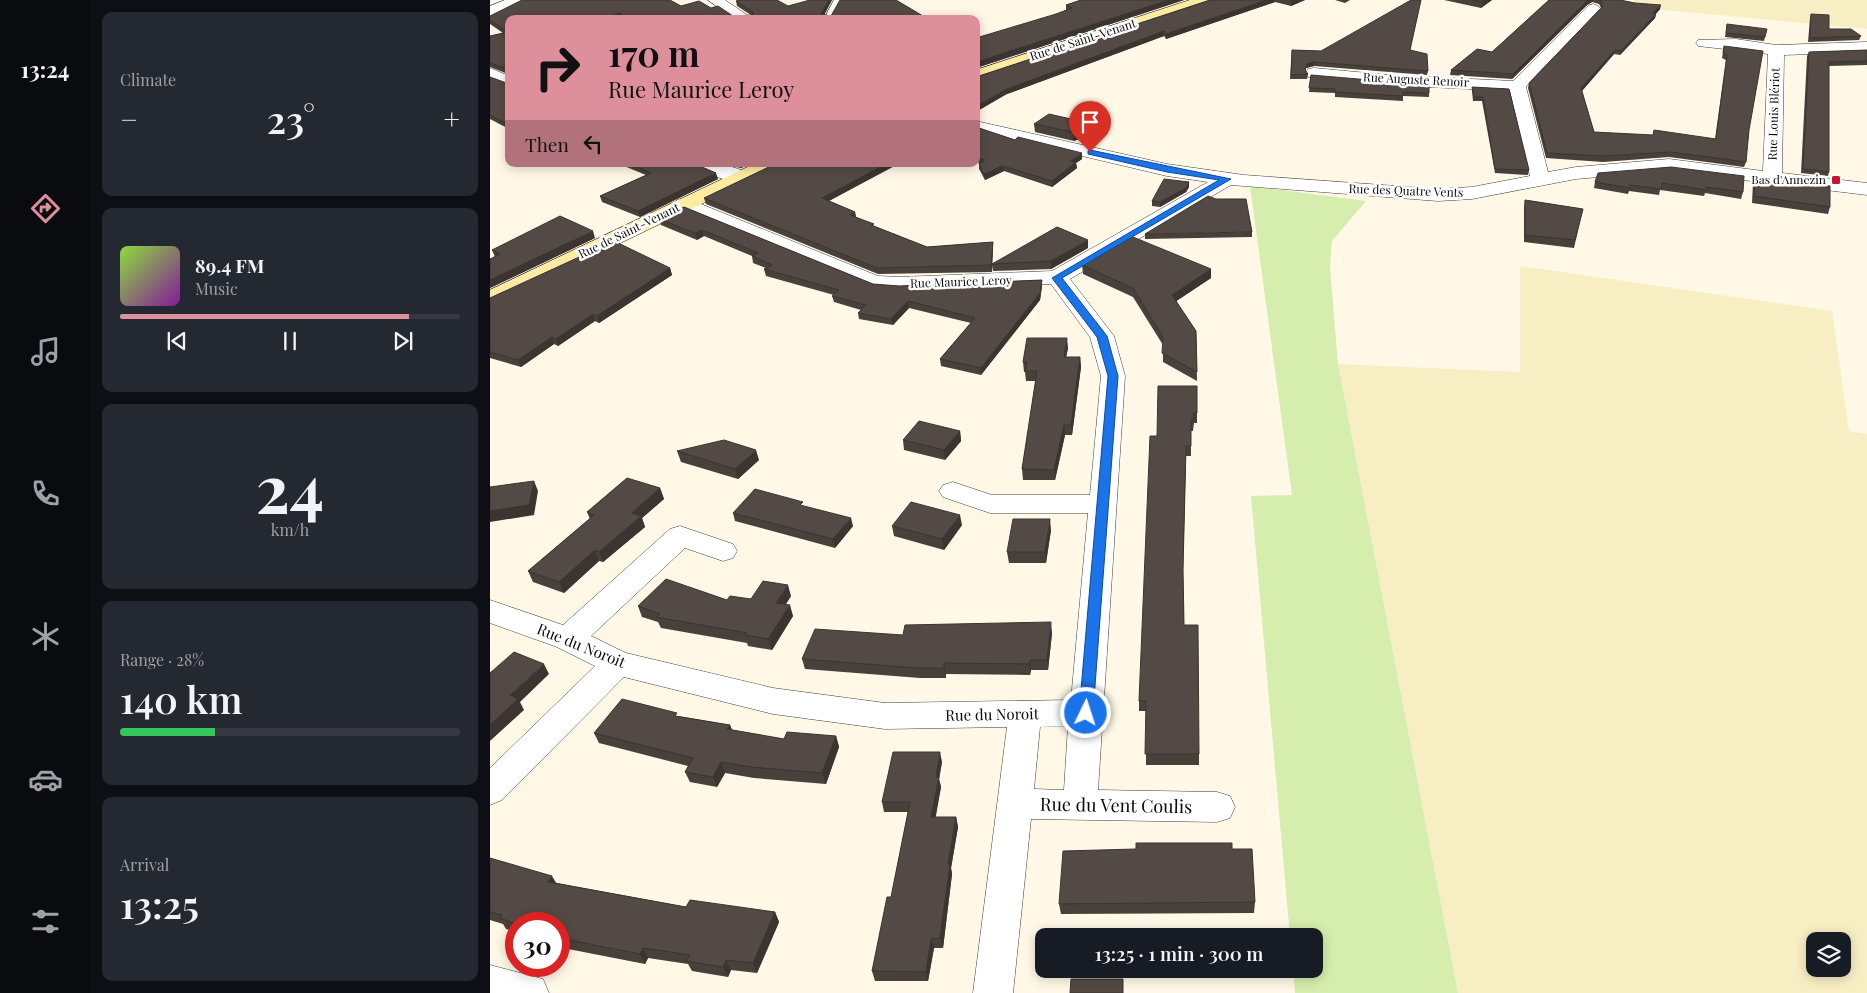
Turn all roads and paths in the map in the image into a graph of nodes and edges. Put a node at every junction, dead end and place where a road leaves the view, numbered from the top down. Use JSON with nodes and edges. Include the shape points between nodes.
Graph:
{"nodes":[{"id":1,"x":518,"y":0,"type":"edge"},
{"id":2,"x":715,"y":0,"type":"edge"},
{"id":3,"x":838,"y":0,"type":"edge"},
{"id":4,"x":1198,"y":2,"type":"edge"},
{"id":5,"x":1593,"y":9,"type":"dead end"},
{"id":6,"x":490,"y":11,"type":"edge"},
{"id":7,"x":739,"y":15,"type":"edge"},
{"id":8,"x":830,"y":15,"type":"edge"},
{"id":9,"x":1704,"y":43,"type":"dead end"},
{"id":10,"x":1867,"y":47,"type":"edge"},
{"id":11,"x":1776,"y":50,"type":"junction"},
{"id":12,"x":490,"y":72,"type":"edge"},
{"id":13,"x":1314,"y":73,"type":"edge"},
{"id":14,"x":980,"y":75,"type":"edge"},
{"id":15,"x":505,"y":81,"type":"edge"},
{"id":16,"x":1517,"y":86,"type":"junction"},
{"id":17,"x":980,"y":127,"type":"edge"},
{"id":18,"x":712,"y":167,"type":"edge"},
{"id":19,"x":763,"y":167,"type":"edge"},
{"id":20,"x":740,"y":178,"type":"junction"},
{"id":21,"x":1772,"y":178,"type":"junction"},
{"id":22,"x":1236,"y":180,"type":"junction"},
{"id":23,"x":1541,"y":181,"type":"junction"},
{"id":24,"x":1867,"y":189,"type":"edge"},
{"id":25,"x":684,"y":204,"type":"junction"},
{"id":26,"x":1057,"y":278,"type":"junction"},
{"id":27,"x":490,"y":299,"type":"edge"},
{"id":28,"x":953,"y":491,"type":"dead end"},
{"id":29,"x":1103,"y":504,"type":"junction"},
{"id":30,"x":722,"y":550,"type":"dead end"},
{"id":31,"x":490,"y":611,"type":"edge"},
{"id":32,"x":568,"y":639,"type":"junction"},
{"id":33,"x":618,"y":663,"type":"junction"},
{"id":34,"x":1086,"y":713,"type":"junction"},
{"id":35,"x":1025,"y":715,"type":"junction"},
{"id":36,"x":490,"y":790,"type":"edge"},
{"id":37,"x":1015,"y":804,"type":"junction"},
{"id":38,"x":1080,"y":805,"type":"junction"},
{"id":39,"x":1217,"y":807,"type":"dead end"},
{"id":40,"x":490,"y":984,"type":"edge"},
{"id":41,"x":529,"y":993,"type":"edge"},
{"id":42,"x":993,"y":993,"type":"edge"}],
"edges":[{"from":1,"to":6,"type":"street"},
{"from":2,"to":7,"type":"street"},
{"from":3,"to":8,"type":"lane"},
{"from":4,"to":14,"type":"main road","name":"Rue de Saint-Venant"},
{"from":5,"to":16,"type":"street"},
{"from":9,"to":11,"type":"street"},
{"from":10,"to":11,"type":"street"},
{"from":11,"to":21,"type":"street","name":"Rue Louis Blériot"},
{"from":12,"to":15,"type":"street"},
{"from":13,"to":16,"type":"street","name":"Rue Auguste Renoir"},
{"from":16,"to":23,"type":"street"},
{"from":17,"to":22,"type":"street","name":"Rue des Quatre Vents","via":[[1167,170]]},
{"from":18,"to":20,"type":"street"},
{"from":19,"to":20,"type":"main road","name":"Rue de Saint-Venant"},
{"from":20,"to":25,"type":"main road","name":"Rue de Saint-Venant"},
{"from":21,"to":23,"type":"street","name":"Rue des Quatre Vents","via":[[1669,165],[1610,168]]},
{"from":21,"to":24,"type":"street","name":"Rue des Quatre Vents"},
{"from":22,"to":23,"type":"street","name":"Rue des Quatre Vents","via":[[1438,195],[1472,193]]},
{"from":22,"to":26,"type":"street","name":"Rue Maurice Leroy"},
{"from":25,"to":26,"type":"street","name":"Rue Maurice Leroy","via":[[874,282],[900,284]]},
{"from":25,"to":27,"type":"main road","name":"Rue de Saint-Venant"},
{"from":26,"to":29,"type":"street","via":[[1102,336],[1113,376]]},
{"from":28,"to":29,"type":"street","via":[[990,504]]},
{"from":29,"to":34,"type":"street"},
{"from":30,"to":32,"type":"street","via":[[680,536]]},
{"from":31,"to":32,"type":"street","name":"Rue du Noroit"},
{"from":32,"to":33,"type":"street","name":"Rue du Noroit"},
{"from":33,"to":35,"type":"street","name":"Rue du Noroit","via":[[773,701],[885,716]]},
{"from":33,"to":36,"type":"street"},
{"from":34,"to":35,"type":"street","name":"Rue du Noroit"},
{"from":34,"to":38,"type":"street"},
{"from":35,"to":37,"type":"street"},
{"from":37,"to":38,"type":"street","name":"Rue du Vent Coulis"},
{"from":37,"to":42,"type":"street"},
{"from":38,"to":39,"type":"street","name":"Rue du Vent Coulis"},
{"from":40,"to":41,"type":"street"}]}
